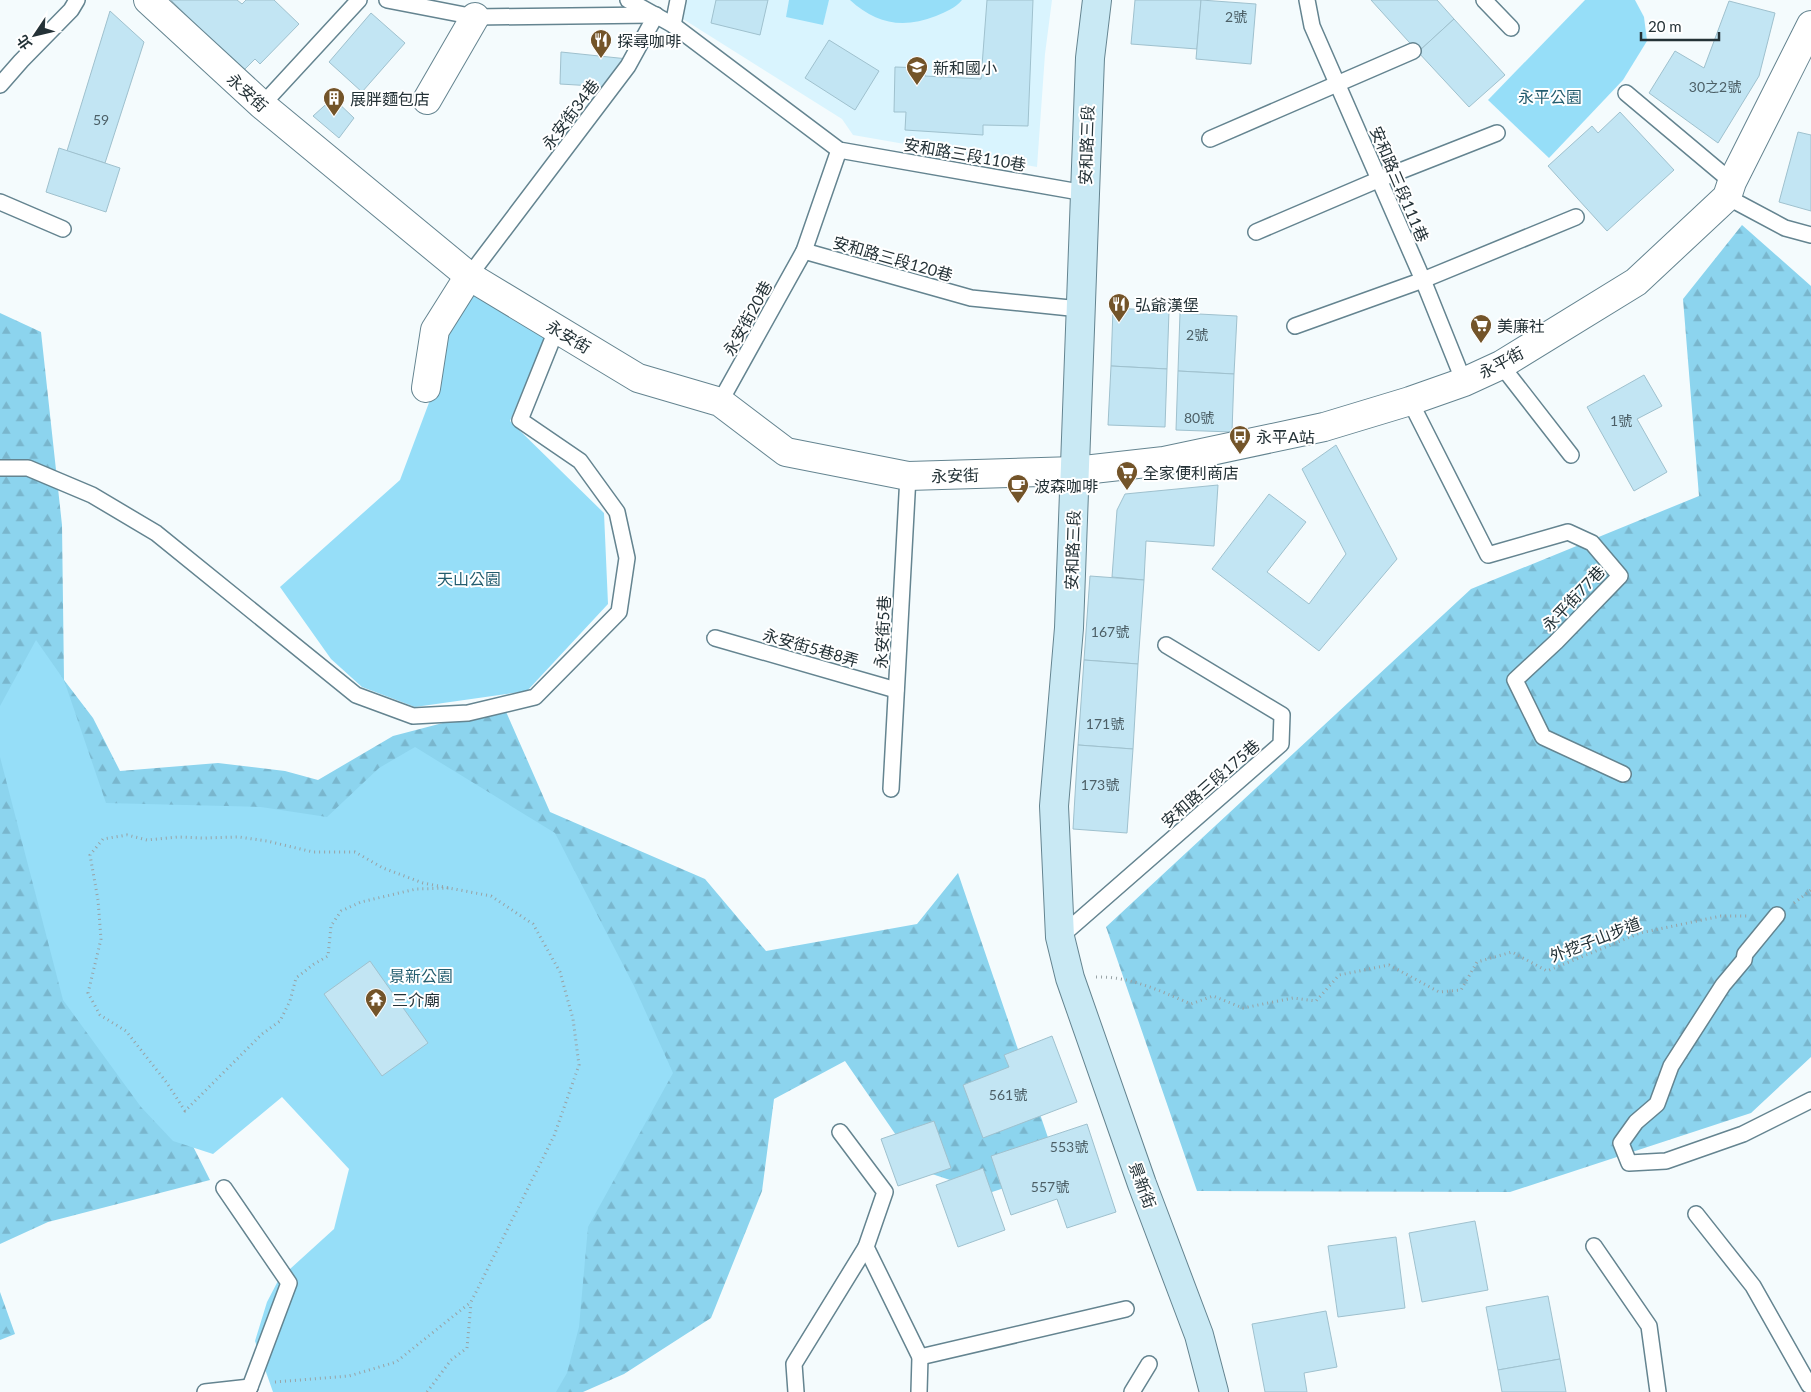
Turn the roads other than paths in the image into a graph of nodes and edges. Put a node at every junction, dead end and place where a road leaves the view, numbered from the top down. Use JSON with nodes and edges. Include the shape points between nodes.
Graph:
{"nodes":[{"id":1,"x":77,"y":0,"type":"edge"},
{"id":2,"x":148,"y":0,"type":"edge"},
{"id":3,"x":359,"y":0,"type":"edge"},
{"id":4,"x":387,"y":0,"type":"edge"},
{"id":5,"x":628,"y":0,"type":"edge"},
{"id":6,"x":678,"y":0,"type":"edge"},
{"id":7,"x":1097,"y":0,"type":"edge"},
{"id":8,"x":1320,"y":0,"type":"edge"},
{"id":9,"x":1484,"y":0,"type":"edge"},
{"id":10,"x":1308,"y":6,"type":"edge"},
{"id":11,"x":656,"y":15,"type":"junction"},
{"id":12,"x":475,"y":17,"type":"junction"},
{"id":13,"x":673,"y":25,"type":"junction"},
{"id":14,"x":1811,"y":26,"type":"edge"},
{"id":15,"x":1511,"y":28,"type":"dead end"},
{"id":16,"x":1413,"y":51,"type":"dead end"},
{"id":17,"x":1338,"y":84,"type":"junction"},
{"id":18,"x":0,"y":85,"type":"edge"},
{"id":19,"x":1626,"y":92,"type":"dead end"},
{"id":20,"x":427,"y":100,"type":"dead end"},
{"id":21,"x":262,"y":104,"type":"junction"},
{"id":22,"x":1497,"y":133,"type":"dead end"},
{"id":23,"x":1210,"y":139,"type":"dead end"},
{"id":24,"x":839,"y":150,"type":"junction"},
{"id":25,"x":1380,"y":179,"type":"junction"},
{"id":26,"x":1730,"y":190,"type":"junction"},
{"id":27,"x":1085,"y":193,"type":"junction"},
{"id":28,"x":0,"y":202,"type":"edge"},
{"id":29,"x":1576,"y":217,"type":"dead end"},
{"id":30,"x":63,"y":229,"type":"dead end"},
{"id":31,"x":1256,"y":232,"type":"dead end"},
{"id":32,"x":1811,"y":235,"type":"edge"},
{"id":33,"x":804,"y":251,"type":"junction"},
{"id":34,"x":469,"y":276,"type":"junction"},
{"id":35,"x":1423,"y":280,"type":"junction"},
{"id":36,"x":1080,"y":309,"type":"junction"},
{"id":37,"x":1295,"y":326,"type":"dead end"},
{"id":38,"x":557,"y":328,"type":"junction"},
{"id":39,"x":1501,"y":364,"type":"junction"},
{"id":40,"x":1464,"y":382,"type":"junction"},
{"id":41,"x":426,"y":388,"type":"dead end"},
{"id":42,"x":1410,"y":401,"type":"junction"},
{"id":43,"x":720,"y":402,"type":"junction"},
{"id":44,"x":1572,"y":455,"type":"dead end"},
{"id":45,"x":0,"y":468,"type":"edge"},
{"id":46,"x":1075,"y":471,"type":"junction"},
{"id":47,"x":908,"y":476,"type":"junction"},
{"id":48,"x":715,"y":638,"type":"dead end"},
{"id":49,"x":1166,"y":645,"type":"dead end"},
{"id":50,"x":896,"y":690,"type":"junction"},
{"id":51,"x":1623,"y":774,"type":"dead end"},
{"id":52,"x":891,"y":789,"type":"dead end"},
{"id":53,"x":1777,"y":915,"type":"road end"},
{"id":54,"x":1060,"y":937,"type":"junction"},
{"id":55,"x":1070,"y":978,"type":"joint"},
{"id":56,"x":1811,"y":1100,"type":"edge"},
{"id":57,"x":840,"y":1132,"type":"dead end"},
{"id":58,"x":224,"y":1188,"type":"dead end"},
{"id":59,"x":1696,"y":1214,"type":"dead end"},
{"id":60,"x":1594,"y":1246,"type":"dead end"},
{"id":61,"x":866,"y":1247,"type":"junction"},
{"id":62,"x":1126,"y":1309,"type":"dead end"},
{"id":63,"x":920,"y":1357,"type":"junction"},
{"id":64,"x":1149,"y":1364,"type":"dead end"},
{"id":65,"x":1807,"y":1387,"type":"edge"},
{"id":66,"x":251,"y":1390,"type":"edge"},
{"id":67,"x":205,"y":1392,"type":"edge"},
{"id":68,"x":796,"y":1392,"type":"edge"},
{"id":69,"x":919,"y":1392,"type":"edge"},
{"id":70,"x":1132,"y":1392,"type":"edge"},
{"id":71,"x":1214,"y":1392,"type":"edge"},
{"id":72,"x":1658,"y":1392,"type":"edge"}],
"edges":[{"from":1,"to":18,"type":"lane"},
{"from":2,"to":21,"type":"street","name":"永安街"},
{"from":3,"to":21,"type":"lane"},
{"from":4,"to":12,"type":"lane"},
{"from":5,"to":11,"type":"lane"},
{"from":6,"to":13,"type":"lane"},
{"from":7,"to":27,"type":"main road","name":"安和路三段","via":[[1090,58]]},
{"from":8,"to":10,"type":"lane"},
{"from":9,"to":15,"type":"lane"},
{"from":10,"to":17,"type":"lane","name":"安和路三段111巷","via":[[1312,26]]},
{"from":11,"to":12,"type":"lane"},
{"from":11,"to":13,"type":"lane"},
{"from":11,"to":34,"type":"lane","name":"永安街34巷","via":[[628,66]]},
{"from":12,"to":20,"type":"street"},
{"from":13,"to":24,"type":"lane"},
{"from":14,"to":26,"type":"street","name":"永平街"},
{"from":16,"to":17,"type":"lane"},
{"from":17,"to":23,"type":"lane"},
{"from":17,"to":25,"type":"lane","name":"安和路三段111巷"},
{"from":19,"to":26,"type":"lane"},
{"from":21,"to":34,"type":"street","name":"永安街"},
{"from":22,"to":25,"type":"lane"},
{"from":24,"to":27,"type":"lane","name":"安和路三段110巷"},
{"from":24,"to":33,"type":"lane","name":"安和路三段120巷"},
{"from":25,"to":31,"type":"lane"},
{"from":25,"to":35,"type":"lane","name":"安和路三段111巷"},
{"from":26,"to":32,"type":"lane","via":[[1785,228]]},
{"from":26,"to":39,"type":"street","name":"永平街","via":[[1636,282]]},
{"from":27,"to":36,"type":"main road","name":"安和路三段"},
{"from":28,"to":30,"type":"lane"},
{"from":29,"to":35,"type":"lane"},
{"from":33,"to":36,"type":"lane","name":"安和路三段120巷","via":[[972,298]]},
{"from":33,"to":43,"type":"lane","name":"永安街20巷"},
{"from":34,"to":38,"type":"street","name":"永安街"},
{"from":34,"to":41,"type":"street","via":[[436,330]]},
{"from":35,"to":37,"type":"lane"},
{"from":35,"to":40,"type":"lane","name":"安和路三段111巷"},
{"from":36,"to":46,"type":"main road","name":"安和路三段"},
{"from":38,"to":43,"type":"street","name":"永安街","via":[[638,378]]},
{"from":38,"to":45,"type":"lane","via":[[520,420],[580,461],[617,512],[626,558],[619,612],[535,697],[468,713],[413,716],[356,695],[156,533],[92,495],[28,468]]},
{"from":39,"to":40,"type":"street","name":"永平街"},
{"from":39,"to":44,"type":"lane"},
{"from":40,"to":42,"type":"street","name":"永平街"},
{"from":42,"to":46,"type":"street","name":"永平街","via":[[1324,426],[1164,461]]},
{"from":42,"to":51,"type":"lane","name":"永平街77巷","via":[[1488,555],[1568,532],[1592,543],[1620,576],[1515,680],[1543,737]]},
{"from":43,"to":47,"type":"street","name":"永安街","via":[[786,452]]},
{"from":46,"to":47,"type":"street","name":"永安街"},
{"from":46,"to":54,"type":"main road","name":"安和路三段","via":[[1068,628],[1054,806]]},
{"from":47,"to":50,"type":"lane","name":"永安街5巷"},
{"from":48,"to":50,"type":"lane","name":"永安街5巷8弄"},
{"from":49,"to":54,"type":"lane","name":"安和路三段175巷","via":[[1282,715],[1281,744]]},
{"from":50,"to":52,"type":"lane","name":"永安街5巷"},
{"from":53,"to":56,"type":"lane","via":[[1723,985],[1671,1066],[1657,1104],[1636,1122],[1621,1143],[1629,1163],[1666,1161],[1743,1134]]},
{"from":54,"to":55,"type":"main road","name":"安和路三段"},
{"from":55,"to":71,"type":"main road","name":"景新街","via":[[1199,1335]]},
{"from":57,"to":61,"type":"lane","via":[[885,1192]]},
{"from":58,"to":66,"type":"lane","via":[[290,1283]]},
{"from":59,"to":65,"type":"lane","via":[[1753,1286]]},
{"from":60,"to":72,"type":"lane","via":[[1649,1326]]},
{"from":61,"to":63,"type":"lane"},
{"from":61,"to":68,"type":"lane","via":[[794,1364]]},
{"from":62,"to":63,"type":"lane"},
{"from":63,"to":69,"type":"lane"},
{"from":64,"to":70,"type":"lane"},
{"from":66,"to":67,"type":"lane"}]}
